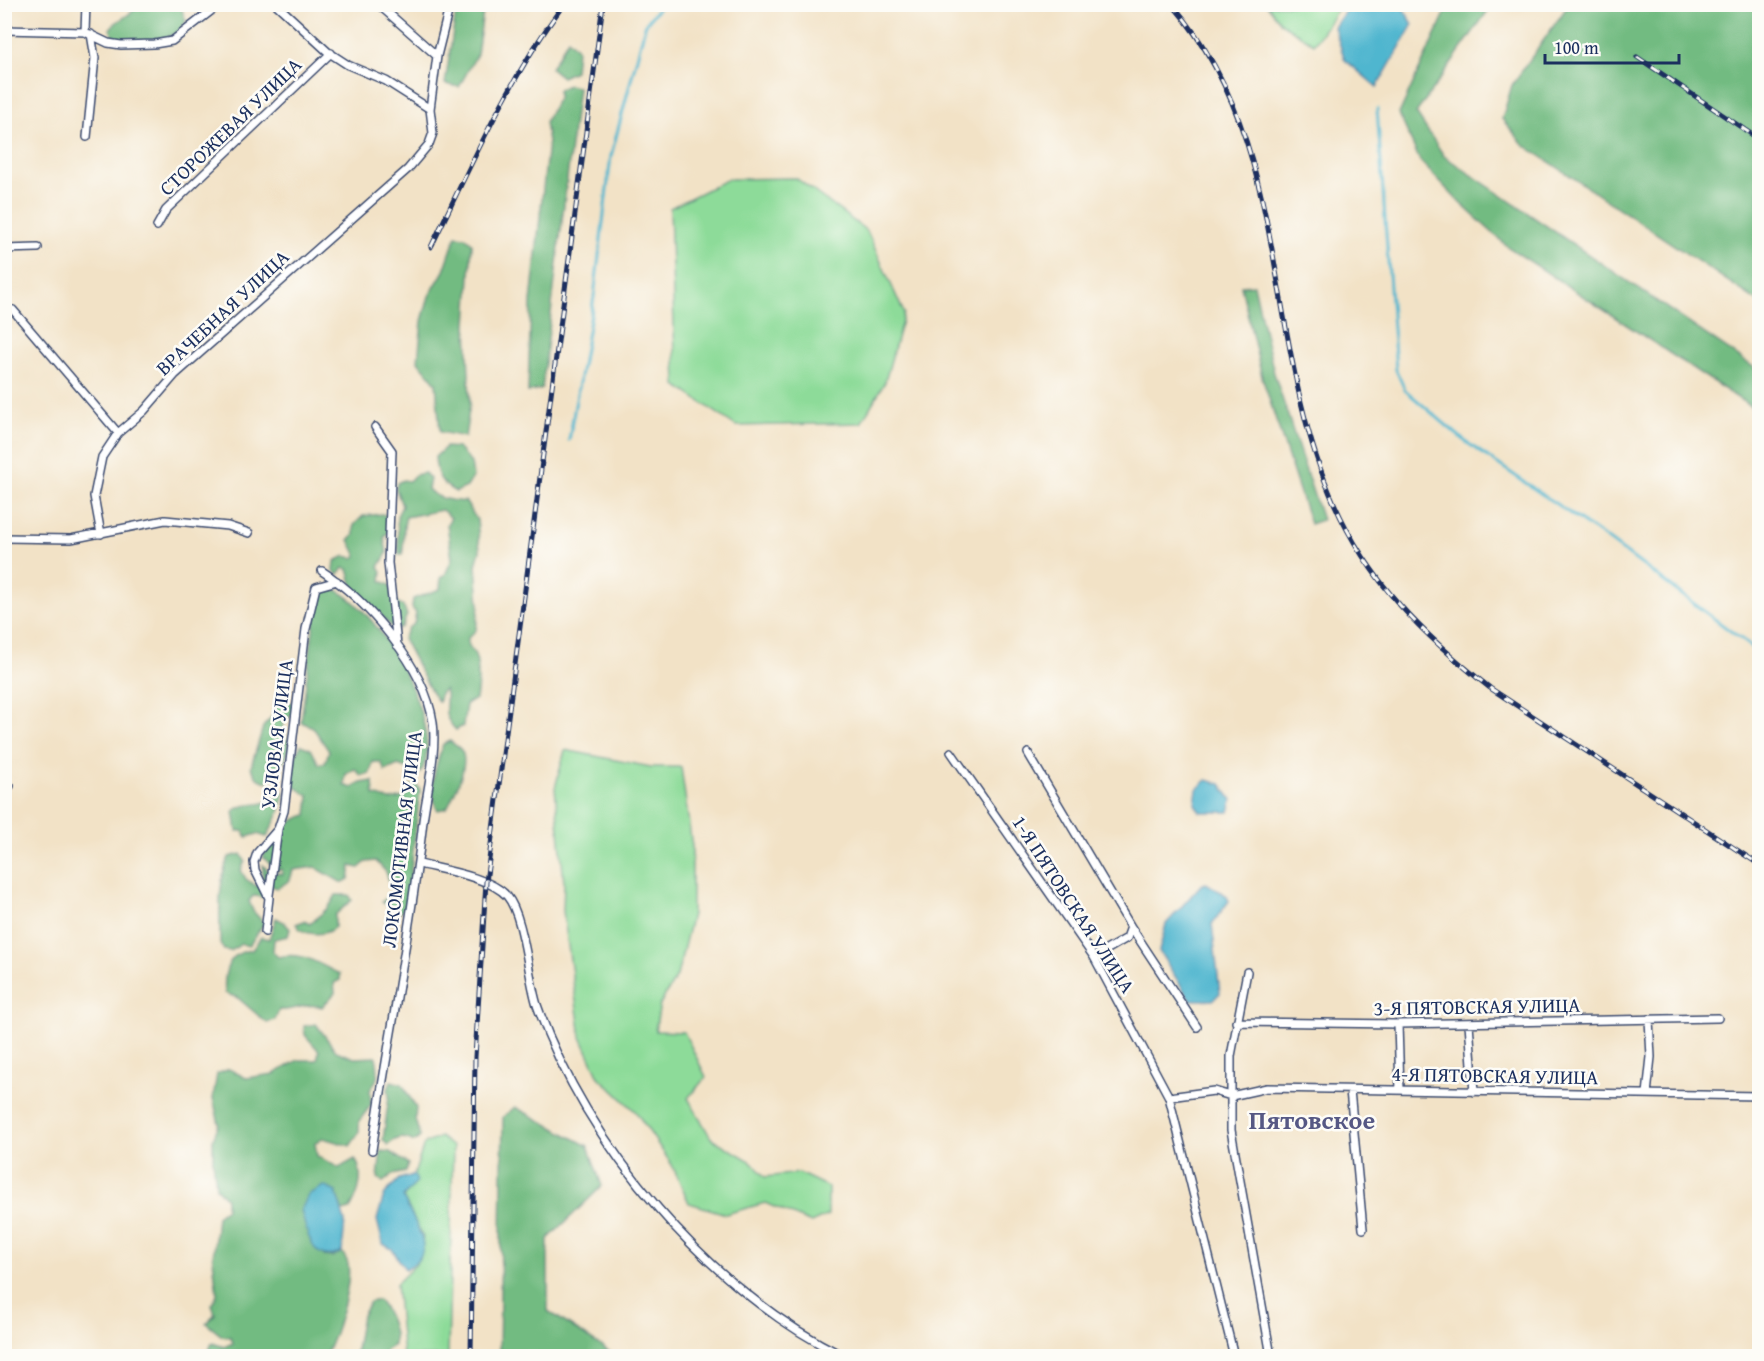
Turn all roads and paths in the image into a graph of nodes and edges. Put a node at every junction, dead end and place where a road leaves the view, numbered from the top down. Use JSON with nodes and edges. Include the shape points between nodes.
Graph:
{"nodes":[{"id":1,"x":86,"y":4,"type":"edge"},
{"id":2,"x":220,"y":4,"type":"edge"},
{"id":3,"x":276,"y":4,"type":"edge"},
{"id":4,"x":378,"y":4,"type":"edge"},
{"id":5,"x":450,"y":4,"type":"edge"},
{"id":6,"x":4,"y":30,"type":"edge"},
{"id":7,"x":88,"y":33,"type":"junction"},
{"id":8,"x":331,"y":53,"type":"junction"},
{"id":9,"x":437,"y":56,"type":"junction"},
{"id":10,"x":430,"y":109,"type":"junction"},
{"id":11,"x":87,"y":137,"type":"dead end"},
{"id":12,"x":157,"y":226,"type":"dead end"},
{"id":13,"x":38,"y":248,"type":"dead end"},
{"id":14,"x":4,"y":249,"type":"edge"},
{"id":15,"x":13,"y":310,"type":"dead end"},
{"id":16,"x":375,"y":427,"type":"dead end"},
{"id":17,"x":118,"y":433,"type":"junction"},
{"id":18,"x":249,"y":533,"type":"dead end"},
{"id":19,"x":101,"y":534,"type":"junction"},
{"id":20,"x":4,"y":538,"type":"edge"},
{"id":21,"x":322,"y":571,"type":"dead end"},
{"id":22,"x":337,"y":581,"type":"junction"},
{"id":23,"x":397,"y":645,"type":"junction"},
{"id":24,"x":951,"y":752,"type":"dead end"},
{"id":25,"x":1028,"y":753,"type":"dead end"},
{"id":26,"x":278,"y":829,"type":"junction"},
{"id":27,"x":419,"y":864,"type":"junction"},
{"id":28,"x":269,"y":897,"type":"junction"},
{"id":29,"x":1131,"y":927,"type":"junction"},
{"id":30,"x":265,"y":932,"type":"dead end"},
{"id":31,"x":1094,"y":957,"type":"junction"},
{"id":32,"x":1247,"y":972,"type":"dead end"},
{"id":33,"x":1719,"y":1018,"type":"dead end"},
{"id":34,"x":1649,"y":1019,"type":"junction"},
{"id":35,"x":1236,"y":1022,"type":"junction"},
{"id":36,"x":1469,"y":1023,"type":"junction"},
{"id":37,"x":1398,"y":1024,"type":"junction"},
{"id":38,"x":1197,"y":1027,"type":"dead end"},
{"id":39,"x":1350,"y":1090,"type":"junction"},
{"id":40,"x":1400,"y":1090,"type":"junction"},
{"id":41,"x":1474,"y":1092,"type":"junction"},
{"id":42,"x":1647,"y":1094,"type":"junction"},
{"id":43,"x":1231,"y":1096,"type":"junction"},
{"id":44,"x":1760,"y":1096,"type":"edge"},
{"id":45,"x":1169,"y":1097,"type":"junction"},
{"id":46,"x":372,"y":1150,"type":"dead end"},
{"id":47,"x":1363,"y":1229,"type":"dead end"},
{"id":48,"x":843,"y":1356,"type":"edge"},
{"id":49,"x":1234,"y":1356,"type":"edge"},
{"id":50,"x":1271,"y":1356,"type":"edge"}],
"edges":[{"from":1,"to":7,"type":"street"},
{"from":2,"to":7,"type":"street","via":[[172,41],[108,43]]},
{"from":3,"to":8,"type":"street"},
{"from":4,"to":9,"type":"street"},
{"from":5,"to":9,"type":"street"},
{"from":6,"to":7,"type":"street"},
{"from":7,"to":11,"type":"street","via":[[95,58]]},
{"from":8,"to":10,"type":"street"},
{"from":8,"to":12,"type":"street","name":"СТОРОЖЕВАЯ УЛИЦА","via":[[166,210]]},
{"from":9,"to":10,"type":"street"},
{"from":10,"to":17,"type":"street","name":"ВРАЧЕБНАЯ УЛИЦА","via":[[433,120],[429,144],[408,169],[175,375],[144,411]]},
{"from":13,"to":14,"type":"street"},
{"from":15,"to":17,"type":"street"},
{"from":16,"to":23,"type":"street","via":[[392,452],[388,563]]},
{"from":17,"to":19,"type":"street","name":"ВРАЧЕБНАЯ УЛИЦА","via":[[102,457],[94,496]]},
{"from":18,"to":19,"type":"street","via":[[228,526],[165,520]]},
{"from":19,"to":20,"type":"street","via":[[71,539]]},
{"from":21,"to":22,"type":"street","name":"ЛОКОМОТИВНАЯ УЛИЦА"},
{"from":22,"to":23,"type":"street","name":"ЛОКОМОТИВНАЯ УЛИЦА","via":[[364,605]]},
{"from":22,"to":26,"type":"street","name":"УЗЛОВАЯ УЛИЦА","via":[[316,587],[312,595],[284,811]]},
{"from":23,"to":27,"type":"street","name":"ЛОКОМОТИВНАЯ УЛИЦА","via":[[416,676],[433,722]]},
{"from":24,"to":31,"type":"street","name":"1-Я ПЯТОВСКАЯ УЛИЦА"},
{"from":25,"to":29,"type":"street"},
{"from":26,"to":28,"type":"street"},
{"from":26,"to":28,"type":"street","name":"УЗЛОВАЯ УЛИЦА","via":[[254,862]]},
{"from":27,"to":46,"type":"street","name":"ЛОКОМОТИВНАЯ УЛИЦА"},
{"from":27,"to":48,"type":"street","via":[[486,882],[505,894],[516,914],[537,1004],[559,1054],[609,1145],[677,1229],[716,1268],[794,1328]]},
{"from":28,"to":30,"type":"street"},
{"from":29,"to":31,"type":"street","via":[[1127,938]]},
{"from":29,"to":38,"type":"street"},
{"from":31,"to":45,"type":"street","name":"1-Я ПЯТОВСКАЯ УЛИЦА"},
{"from":32,"to":35,"type":"street"},
{"from":33,"to":34,"type":"street","name":"3-Я ПЯТОВСКАЯ УЛИЦА"},
{"from":34,"to":36,"type":"street","name":"3-Я ПЯТОВСКАЯ УЛИЦА"},
{"from":34,"to":42,"type":"street","via":[[1651,1057]]},
{"from":35,"to":37,"type":"street","name":"3-Я ПЯТОВСКАЯ УЛИЦА"},
{"from":35,"to":43,"type":"street"},
{"from":36,"to":37,"type":"street","name":"3-Я ПЯТОВСКАЯ УЛИЦА"},
{"from":36,"to":41,"type":"street"},
{"from":37,"to":40,"type":"street"},
{"from":39,"to":40,"type":"street","name":"4-Я ПЯТОВСКАЯ УЛИЦА"},
{"from":39,"to":43,"type":"street","name":"4-Я ПЯТОВСКАЯ УЛИЦА","via":[[1266,1088]]},
{"from":39,"to":47,"type":"street"},
{"from":40,"to":41,"type":"street","name":"4-Я ПЯТОВСКАЯ УЛИЦА"},
{"from":41,"to":42,"type":"street","name":"4-Я ПЯТОВСКАЯ УЛИЦА"},
{"from":42,"to":44,"type":"street","name":"4-Я ПЯТОВСКАЯ УЛИЦА"},
{"from":43,"to":45,"type":"street","name":"4-Я ПЯТОВСКАЯ УЛИЦА","via":[[1214,1091]]},
{"from":43,"to":50,"type":"street","via":[[1231,1130],[1241,1195]]},
{"from":45,"to":49,"type":"street","name":"1-Я ПЯТОВСКАЯ УЛИЦА"}]}
